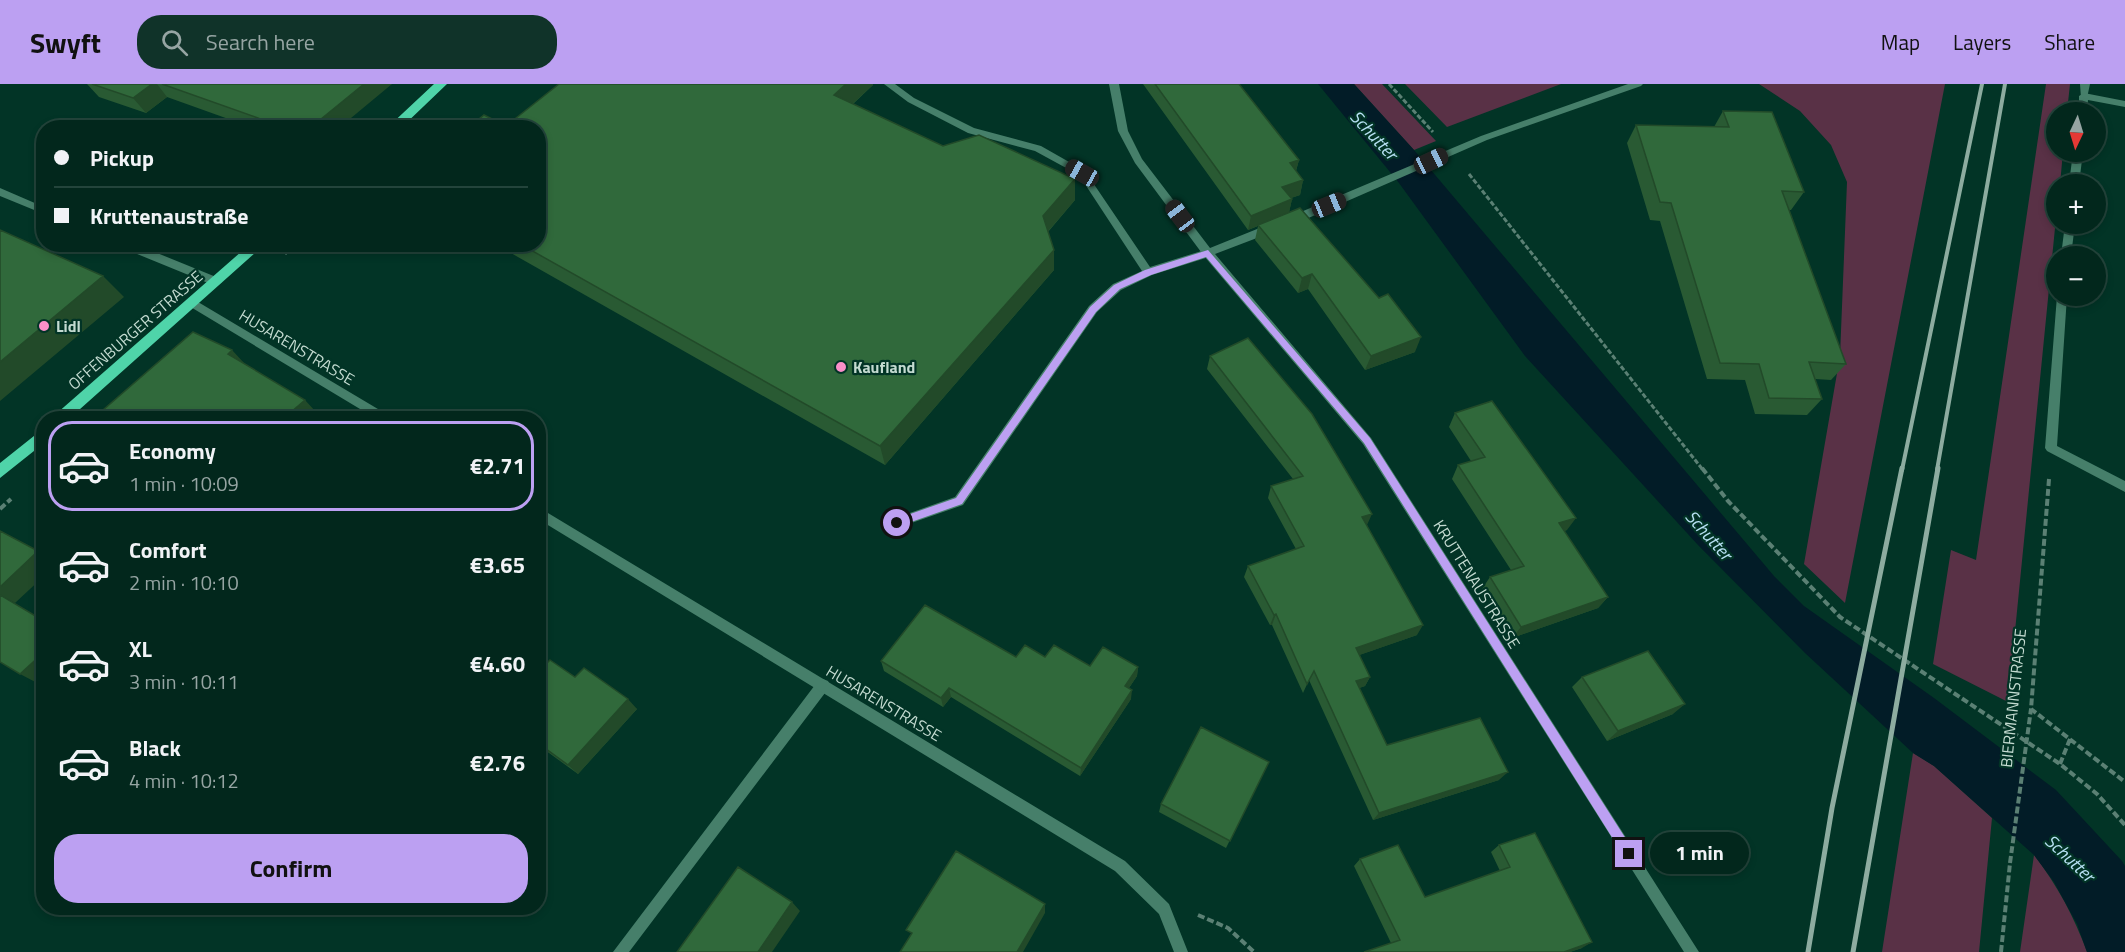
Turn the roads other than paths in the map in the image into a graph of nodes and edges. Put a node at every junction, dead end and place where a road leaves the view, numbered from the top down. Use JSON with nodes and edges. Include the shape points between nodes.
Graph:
{"nodes":[{"id":1,"x":441,"y":84,"type":"edge"},
{"id":2,"x":889,"y":84,"type":"edge"},
{"id":3,"x":1114,"y":84,"type":"edge"},
{"id":4,"x":1638,"y":84,"type":"edge"},
{"id":5,"x":2085,"y":84,"type":"edge"},
{"id":6,"x":2084,"y":96,"type":"junction"},
{"id":7,"x":2084,"y":102,"type":"edge"},
{"id":8,"x":2125,"y":104,"type":"edge"},
{"id":9,"x":402,"y":120,"type":"edge"},
{"id":10,"x":0,"y":192,"type":"edge"},
{"id":11,"x":36,"y":208,"type":"edge"},
{"id":12,"x":144,"y":252,"type":"edge"},
{"id":13,"x":250,"y":252,"type":"edge"},
{"id":14,"x":1208,"y":253,"type":"junction"},
{"id":15,"x":1148,"y":272,"type":"junction"},
{"id":16,"x":217,"y":282,"type":"junction"},
{"id":17,"x":193,"y":303,"type":"junction"},
{"id":18,"x":2061,"y":306,"type":"edge"},
{"id":19,"x":69,"y":411,"type":"edge"},
{"id":20,"x":372,"y":411,"type":"edge"},
{"id":21,"x":36,"y":441,"type":"edge"},
{"id":22,"x":0,"y":472,"type":"edge"},
{"id":23,"x":2125,"y":487,"type":"edge"},
{"id":24,"x":546,"y":517,"type":"edge"},
{"id":25,"x":897,"y":523,"type":"dead end"},
{"id":26,"x":823,"y":685,"type":"junction"},
{"id":27,"x":620,"y":952,"type":"edge"},
{"id":28,"x":1181,"y":952,"type":"edge"},
{"id":29,"x":1692,"y":952,"type":"edge"}],
"edges":[{"from":1,"to":9,"type":"main road"},
{"from":2,"to":15,"type":"street","via":[[971,131],[1038,148],[1082,173]]},
{"from":3,"to":14,"type":"street","name":"KRUTTENAUSTRASSE","via":[[1123,131],[1138,161]]},
{"from":4,"to":14,"type":"street","via":[[1451,152],[1370,189]]},
{"from":5,"to":6,"type":"street"},
{"from":6,"to":7,"type":"street"},
{"from":6,"to":8,"type":"street"},
{"from":10,"to":11,"type":"street"},
{"from":12,"to":16,"type":"street"},
{"from":13,"to":16,"type":"main road","name":"OFFENBURGER STRASSE"},
{"from":14,"to":15,"type":"street"},
{"from":14,"to":29,"type":"street","name":"KRUTTENAUSTRASSE","via":[[1367,441]]},
{"from":15,"to":25,"type":"street","via":[[1117,287],[1093,309],[959,501]]},
{"from":16,"to":17,"type":"main road","name":"OFFENBURGER STRASSE"},
{"from":17,"to":19,"type":"main road","name":"OFFENBURGER STRASSE"},
{"from":17,"to":20,"type":"street","name":"HUSARENSTRASSE"},
{"from":18,"to":23,"type":"street","via":[[2051,448]]},
{"from":21,"to":22,"type":"main road"},
{"from":24,"to":26,"type":"street","name":"HUSARENSTRASSE"},
{"from":26,"to":27,"type":"street"},
{"from":26,"to":28,"type":"street","name":"HUSARENSTRASSE","via":[[1120,866],[1164,909]]}]}
